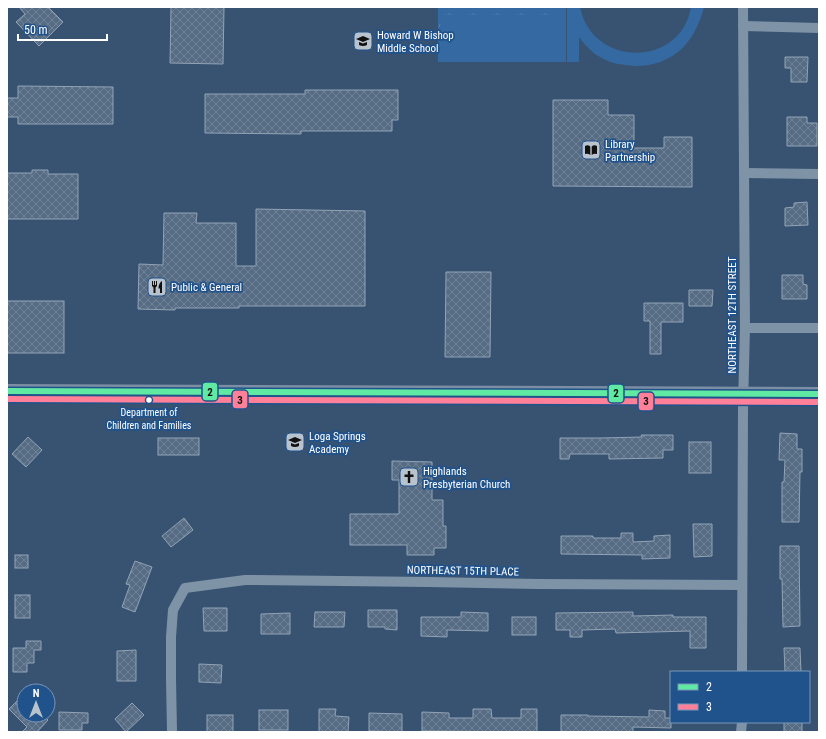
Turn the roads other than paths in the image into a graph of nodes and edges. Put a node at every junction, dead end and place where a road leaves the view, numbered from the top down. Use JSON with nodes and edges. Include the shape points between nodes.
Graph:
{"nodes":[{"id":1,"x":743,"y":7,"type":"edge"},
{"id":2,"x":743,"y":26,"type":"junction"},
{"id":3,"x":819,"y":28,"type":"edge"},
{"id":4,"x":744,"y":173,"type":"junction"},
{"id":5,"x":819,"y":174,"type":"edge"},
{"id":6,"x":745,"y":328,"type":"junction"},
{"id":7,"x":819,"y":328,"type":"edge"},
{"id":8,"x":7,"y":391,"type":"edge"},
{"id":9,"x":743,"y":394,"type":"junction"},
{"id":10,"x":819,"y":394,"type":"edge"},
{"id":11,"x":742,"y":585,"type":"junction"},
{"id":12,"x":742,"y":671,"type":"edge"},
{"id":13,"x":172,"y":732,"type":"edge"}],
"edges":[{"from":1,"to":2,"type":"street","name":"NORTHEAST 12TH STREET"},
{"from":2,"to":3,"type":"street"},
{"from":2,"to":4,"type":"street","name":"NORTHEAST 12TH STREET"},
{"from":4,"to":5,"type":"street"},
{"from":4,"to":6,"type":"street","name":"NORTHEAST 12TH STREET"},
{"from":6,"to":7,"type":"street"},
{"from":6,"to":9,"type":"street","name":"NORTHEAST 12TH STREET"},
{"from":8,"to":9,"type":"street"},
{"from":9,"to":10,"type":"street"},
{"from":9,"to":11,"type":"street","name":"NORTHEAST 12TH STREET"},
{"from":11,"to":12,"type":"street","name":"NORTHEAST 12TH STREET"},
{"from":11,"to":13,"type":"street","name":"NORTHEAST 15TH PLACE","via":[[245,580],[185,588],[173,610]]}]}
